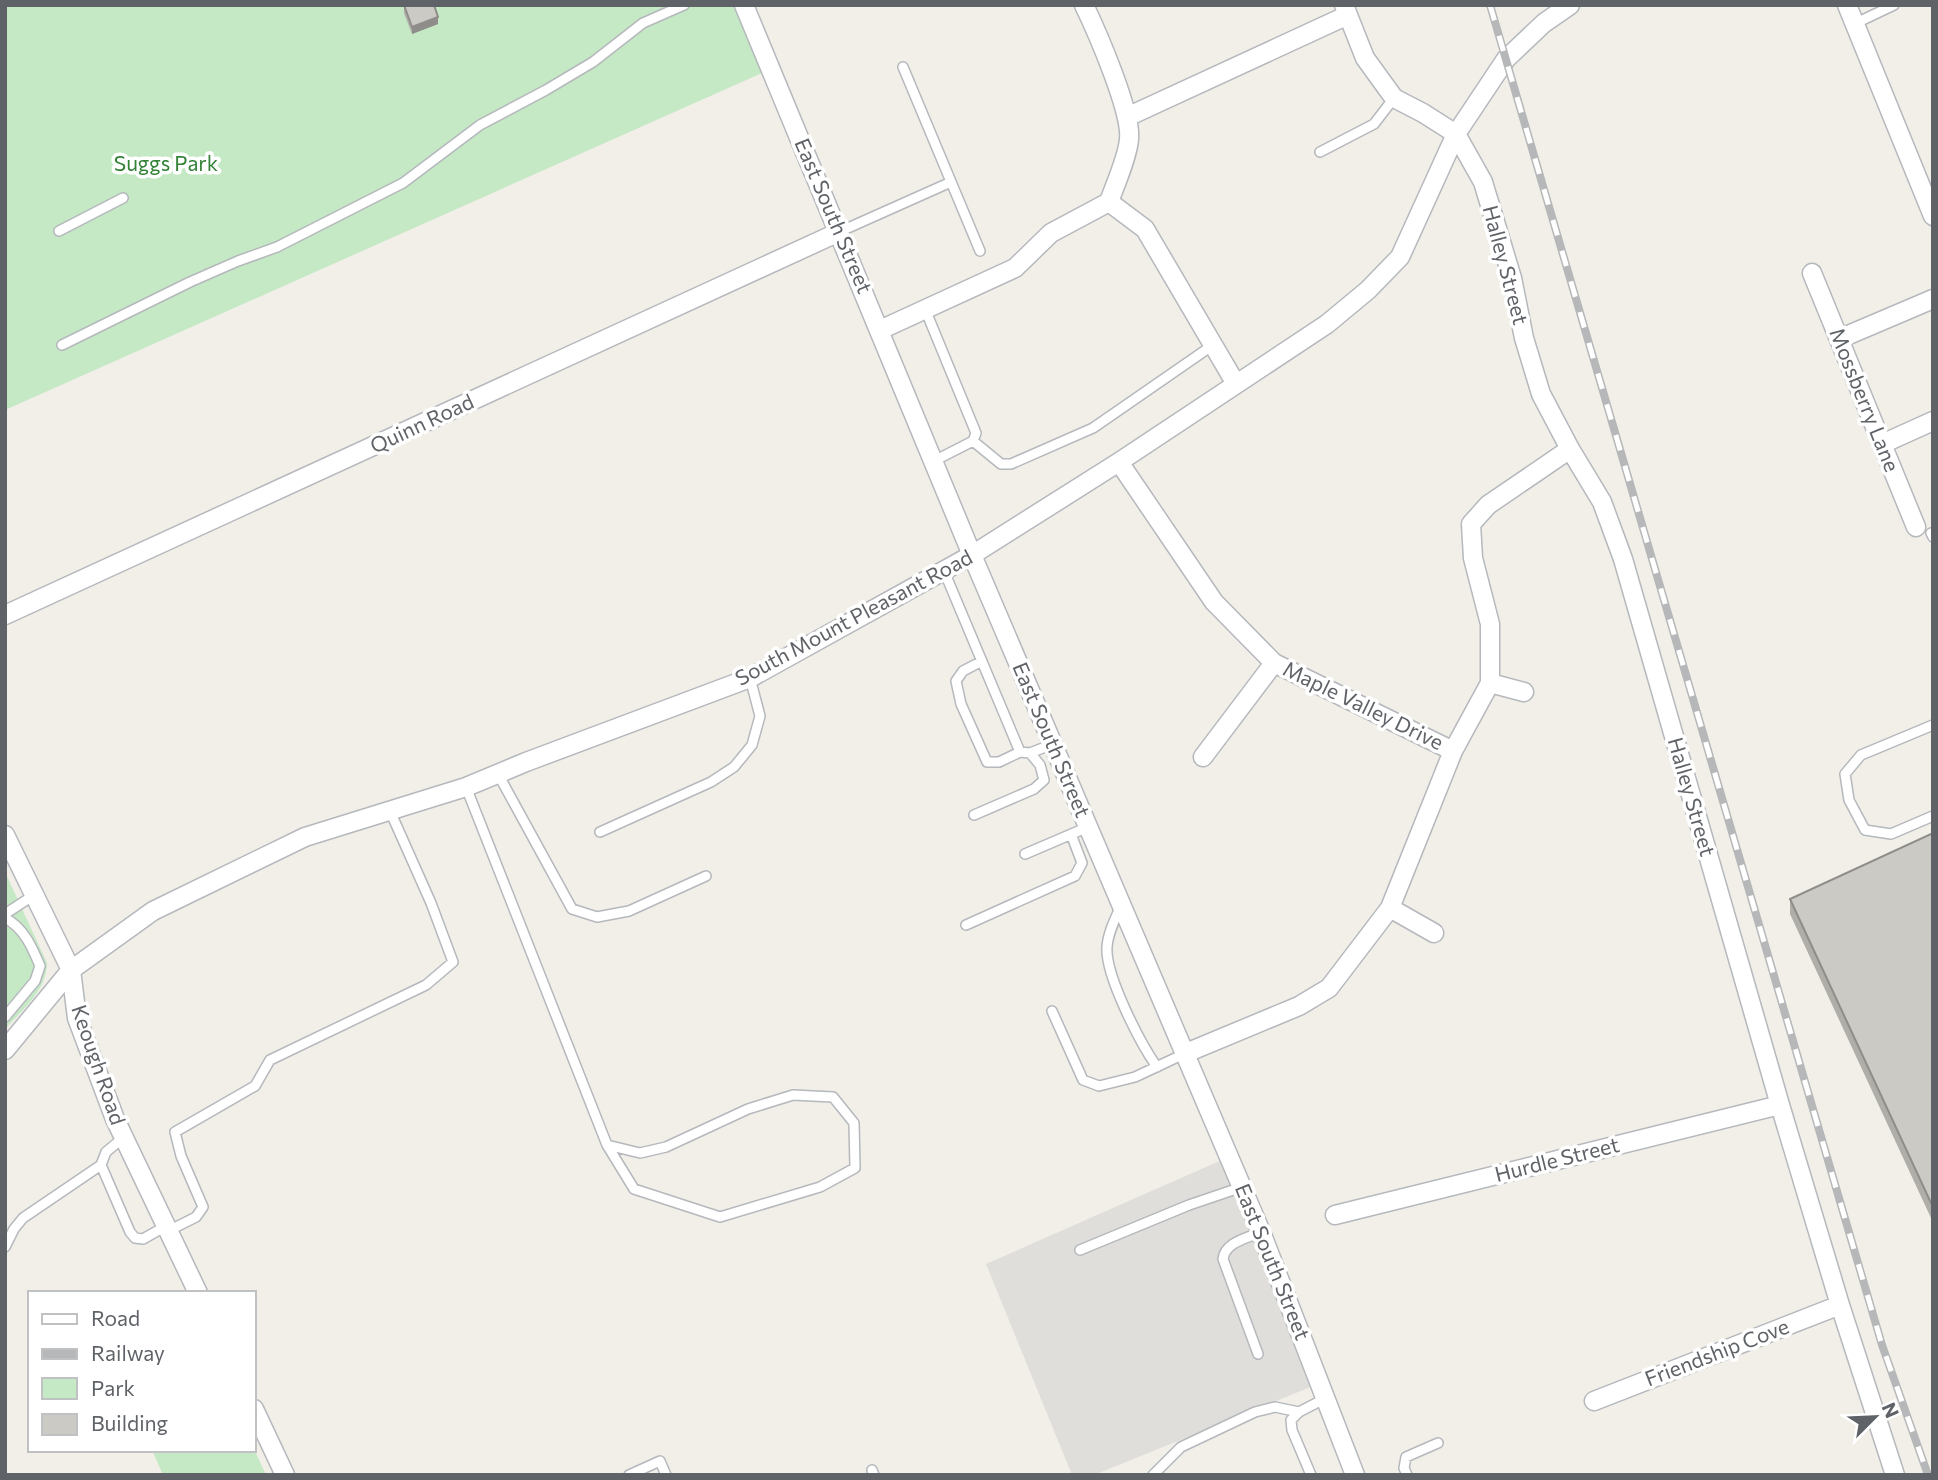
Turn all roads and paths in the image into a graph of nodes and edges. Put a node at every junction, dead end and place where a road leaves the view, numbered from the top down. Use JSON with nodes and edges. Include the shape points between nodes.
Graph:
{"nodes":[{"id":1,"x":684,"y":5,"type":"edge"},
{"id":2,"x":744,"y":5,"type":"edge"},
{"id":3,"x":1084,"y":5,"type":"edge"},
{"id":4,"x":1570,"y":5,"type":"edge"},
{"id":5,"x":1847,"y":5,"type":"edge"},
{"id":6,"x":1894,"y":5,"type":"edge"},
{"id":7,"x":1346,"y":10,"type":"edge"},
{"id":8,"x":1854,"y":24,"type":"junction"},
{"id":9,"x":902,"y":67,"type":"dead end"},
{"id":10,"x":1394,"y":98,"type":"junction"},
{"id":11,"x":1127,"y":117,"type":"junction"},
{"id":12,"x":1456,"y":134,"type":"junction"},
{"id":13,"x":1320,"y":152,"type":"dead end"},
{"id":14,"x":951,"y":182,"type":"junction"},
{"id":15,"x":123,"y":198,"type":"dead end"},
{"id":16,"x":1109,"y":202,"type":"junction"},
{"id":17,"x":1933,"y":216,"type":"edge"},
{"id":18,"x":59,"y":231,"type":"dead end"},
{"id":19,"x":839,"y":232,"type":"junction"},
{"id":20,"x":980,"y":251,"type":"dead end"},
{"id":21,"x":1812,"y":273,"type":"dead end"},
{"id":22,"x":1933,"y":299,"type":"edge"},
{"id":23,"x":925,"y":309,"type":"junction"},
{"id":24,"x":880,"y":330,"type":"junction"},
{"id":25,"x":1839,"y":339,"type":"junction"},
{"id":26,"x":62,"y":345,"type":"dead end"},
{"id":27,"x":1213,"y":345,"type":"junction"},
{"id":28,"x":1236,"y":384,"type":"junction"},
{"id":29,"x":1933,"y":421,"type":"edge"},
{"id":30,"x":973,"y":441,"type":"junction"},
{"id":31,"x":1882,"y":444,"type":"junction"},
{"id":32,"x":1570,"y":449,"type":"junction"},
{"id":33,"x":934,"y":461,"type":"junction"},
{"id":34,"x":1119,"y":462,"type":"junction"},
{"id":35,"x":1927,"y":532,"type":"edge"},
{"id":36,"x":972,"y":555,"type":"junction"},
{"id":37,"x":944,"y":571,"type":"junction"},
{"id":38,"x":5,"y":615,"type":"edge"},
{"id":39,"x":982,"y":661,"type":"junction"},
{"id":40,"x":1274,"y":663,"type":"junction"},
{"id":41,"x":750,"y":678,"type":"junction"},
{"id":42,"x":1490,"y":683,"type":"junction"},
{"id":43,"x":1524,"y":692,"type":"dead end"},
{"id":44,"x":1933,"y":725,"type":"edge"},
{"id":45,"x":1053,"y":744,"type":"junction"},
{"id":46,"x":1453,"y":751,"type":"junction"},
{"id":47,"x":1025,"y":752,"type":"junction"},
{"id":48,"x":1203,"y":757,"type":"dead end"},
{"id":49,"x":498,"y":774,"type":"junction"},
{"id":50,"x":466,"y":787,"type":"junction"},
{"id":51,"x":390,"y":811,"type":"junction"},
{"id":52,"x":974,"y":816,"type":"dead end"},
{"id":53,"x":1933,"y":816,"type":"edge"},
{"id":54,"x":1088,"y":827,"type":"junction"},
{"id":55,"x":600,"y":832,"type":"dead end"},
{"id":56,"x":1071,"y":834,"type":"junction"},
{"id":57,"x":5,"y":835,"type":"edge"},
{"id":58,"x":1025,"y":854,"type":"dead end"},
{"id":59,"x":706,"y":876,"type":"dead end"},
{"id":60,"x":34,"y":895,"type":"junction"},
{"id":61,"x":1122,"y":905,"type":"junction"},
{"id":62,"x":1390,"y":908,"type":"junction"},
{"id":63,"x":5,"y":916,"type":"edge"},
{"id":64,"x":966,"y":925,"type":"dead end"},
{"id":65,"x":1434,"y":933,"type":"dead end"},
{"id":66,"x":71,"y":970,"type":"junction"},
{"id":67,"x":1052,"y":1011,"type":"dead end"},
{"id":68,"x":5,"y":1017,"type":"edge"},
{"id":69,"x":5,"y":1050,"type":"edge"},
{"id":70,"x":1186,"y":1053,"type":"junction"},
{"id":71,"x":1157,"y":1067,"type":"junction"},
{"id":72,"x":1780,"y":1105,"type":"junction"},
{"id":73,"x":124,"y":1137,"type":"junction"},
{"id":74,"x":607,"y":1145,"type":"junction"},
{"id":75,"x":101,"y":1165,"type":"junction"},
{"id":76,"x":1242,"y":1187,"type":"junction"},
{"id":77,"x":1335,"y":1215,"type":"dead end"},
{"id":78,"x":167,"y":1228,"type":"junction"},
{"id":79,"x":1261,"y":1232,"type":"junction"},
{"id":80,"x":5,"y":1247,"type":"edge"},
{"id":81,"x":1080,"y":1250,"type":"dead end"},
{"id":82,"x":197,"y":1291,"type":"edge"},
{"id":83,"x":1840,"y":1305,"type":"junction"},
{"id":84,"x":1258,"y":1354,"type":"dead end"},
{"id":85,"x":1326,"y":1398,"type":"junction"},
{"id":86,"x":1594,"y":1401,"type":"dead end"},
{"id":87,"x":1299,"y":1412,"type":"junction"},
{"id":88,"x":256,"y":1413,"type":"edge"},
{"id":89,"x":1438,"y":1443,"type":"dead end"},
{"id":90,"x":285,"y":1475,"type":"edge"},
{"id":91,"x":629,"y":1475,"type":"edge"},
{"id":92,"x":666,"y":1475,"type":"edge"},
{"id":93,"x":1153,"y":1475,"type":"edge"},
{"id":94,"x":1311,"y":1475,"type":"edge"},
{"id":95,"x":1355,"y":1475,"type":"edge"},
{"id":96,"x":1407,"y":1475,"type":"edge"},
{"id":97,"x":1895,"y":1475,"type":"edge"}],
"edges":[{"from":1,"to":26,"type":"lane","via":[[643,23],[593,62],[480,125],[403,183],[277,247],[214,271]]},
{"from":2,"to":19,"type":"street","name":"East South Street"},
{"from":3,"to":11,"type":"street"},
{"from":4,"to":12,"type":"street","name":"South Mount Pleasant Road","via":[[1506,59]]},
{"from":5,"to":8,"type":"street"},
{"from":6,"to":8,"type":"lane"},
{"from":7,"to":10,"type":"street","via":[[1365,58]]},
{"from":7,"to":11,"type":"street"},
{"from":8,"to":17,"type":"street"},
{"from":9,"to":14,"type":"lane"},
{"from":10,"to":12,"type":"street"},
{"from":10,"to":13,"type":"lane","via":[[1374,124]]},
{"from":11,"to":16,"type":"street","via":[[1129,139]]},
{"from":12,"to":28,"type":"street","name":"South Mount Pleasant Road","via":[[1400,257],[1327,324]]},
{"from":12,"to":32,"type":"street","name":"Halley Street","via":[[1483,182],[1541,394]]},
{"from":14,"to":19,"type":"lane"},
{"from":14,"to":20,"type":"lane"},
{"from":15,"to":18,"type":"lane"},
{"from":16,"to":23,"type":"street","via":[[1051,233],[1015,268]]},
{"from":16,"to":27,"type":"street","via":[[1145,229]]},
{"from":19,"to":24,"type":"street","name":"East South Street"},
{"from":19,"to":38,"type":"street","name":"Quinn Road"},
{"from":21,"to":25,"type":"street","name":"Mossberry Lane"},
{"from":22,"to":25,"type":"street"},
{"from":23,"to":24,"type":"street"},
{"from":23,"to":30,"type":"lane","via":[[975,433]]},
{"from":24,"to":33,"type":"street","name":"East South Street"},
{"from":25,"to":31,"type":"street","name":"Mossberry Lane"},
{"from":27,"to":28,"type":"street"},
{"from":27,"to":30,"type":"lane","via":[[1093,428],[1011,464],[1001,464]]},
{"from":28,"to":34,"type":"street","name":"South Mount Pleasant Road"},
{"from":29,"to":31,"type":"street"},
{"from":30,"to":33,"type":"lane"},
{"from":31,"to":35,"type":"street","name":"Mossberry Lane"},
{"from":32,"to":42,"type":"street","via":[[1488,505],[1471,524],[1473,558],[1490,624]]},
{"from":32,"to":72,"type":"street","name":"Halley Street","via":[[1602,502],[1623,559]]},
{"from":33,"to":36,"type":"street","name":"East South Street"},
{"from":34,"to":36,"type":"street","name":"South Mount Pleasant Road"},
{"from":34,"to":40,"type":"street","name":"Maple Valley Drive","via":[[1214,603]]},
{"from":36,"to":37,"type":"street","name":"South Mount Pleasant Road"},
{"from":36,"to":45,"type":"street","name":"East South Street"},
{"from":37,"to":39,"type":"lane"},
{"from":37,"to":41,"type":"street","name":"South Mount Pleasant Road"},
{"from":39,"to":47,"type":"lane"},
{"from":39,"to":47,"type":"lane","via":[[963,671],[956,681],[961,704],[987,762]]},
{"from":40,"to":46,"type":"street","name":"Maple Valley Drive"},
{"from":40,"to":48,"type":"street"},
{"from":41,"to":49,"type":"street","name":"South Mount Pleasant Road"},
{"from":41,"to":55,"type":"lane","via":[[760,716],[752,745],[734,767]]},
{"from":42,"to":43,"type":"street"},
{"from":42,"to":46,"type":"street"},
{"from":44,"to":53,"type":"lane","via":[[1861,755],[1845,774],[1849,800],[1865,830],[1891,834]]},
{"from":45,"to":47,"type":"lane"},
{"from":45,"to":54,"type":"street","name":"East South Street"},
{"from":46,"to":62,"type":"street"},
{"from":47,"to":52,"type":"lane","via":[[1040,765],[1044,780]]},
{"from":49,"to":50,"type":"street","name":"South Mount Pleasant Road"},
{"from":49,"to":59,"type":"lane","via":[[572,909],[597,917],[629,911]]},
{"from":50,"to":51,"type":"street","name":"South Mount Pleasant Road"},
{"from":50,"to":74,"type":"lane"},
{"from":51,"to":66,"type":"street","name":"South Mount Pleasant Road","via":[[305,838],[153,911]]},
{"from":51,"to":78,"type":"lane","via":[[453,962],[426,985],[270,1060],[255,1086],[175,1132],[203,1207],[196,1217]]},
{"from":54,"to":56,"type":"lane"},
{"from":54,"to":61,"type":"street","name":"East South Street"},
{"from":56,"to":58,"type":"lane"},
{"from":56,"to":64,"type":"lane","via":[[1082,863],[1076,876]]},
{"from":57,"to":60,"type":"street","name":"Keough Road"},
{"from":60,"to":63,"type":"lane"},
{"from":60,"to":66,"type":"street","name":"Keough Road"},
{"from":61,"to":70,"type":"street","name":"East South Street"},
{"from":61,"to":71,"type":"lane","via":[[1107,947],[1111,976]]},
{"from":62,"to":65,"type":"street"},
{"from":62,"to":70,"type":"street","via":[[1328,988],[1299,1006]]},
{"from":63,"to":68,"type":"lane","via":[[30,943],[40,966],[35,981]]},
{"from":66,"to":69,"type":"street","name":"South Mount Pleasant Road"},
{"from":66,"to":73,"type":"street","name":"Keough Road","via":[[77,1018]]},
{"from":67,"to":71,"type":"lane","via":[[1083,1080],[1099,1086]]},
{"from":70,"to":71,"type":"lane"},
{"from":70,"to":76,"type":"street","name":"East South Street"},
{"from":72,"to":77,"type":"street","name":"Hurdle Street"},
{"from":72,"to":83,"type":"street","name":"Halley Street"},
{"from":73,"to":75,"type":"lane","via":[[106,1152]]},
{"from":73,"to":78,"type":"street","name":"Keough Road"},
{"from":74,"to":74,"type":"lane","via":[[634,1189],[720,1217],[820,1187],[855,1168],[854,1123],[832,1097],[793,1095],[748,1109],[666,1147],[640,1153]]},
{"from":75,"to":78,"type":"lane","via":[[135,1238]]},
{"from":75,"to":80,"type":"lane","via":[[23,1218]]},
{"from":76,"to":79,"type":"street","name":"East South Street"},
{"from":76,"to":81,"type":"lane"},
{"from":78,"to":82,"type":"street","name":"Keough Road"},
{"from":79,"to":84,"type":"lane","via":[[1229,1246],[1223,1259]]},
{"from":79,"to":85,"type":"street","name":"East South Street"},
{"from":83,"to":86,"type":"street","name":"Friendship Cove"},
{"from":83,"to":97,"type":"street","name":"Halley Street"},
{"from":85,"to":87,"type":"lane"},
{"from":85,"to":95,"type":"street","name":"East South Street"},
{"from":87,"to":93,"type":"lane","via":[[1275,1407],[1255,1412],[1181,1447]]},
{"from":87,"to":94,"type":"lane","via":[[1291,1420],[1292,1430]]},
{"from":88,"to":90,"type":"street"},
{"from":89,"to":96,"type":"lane","via":[[1406,1457]]},
{"from":91,"to":92,"type":"lane","via":[[660,1461]]}]}
